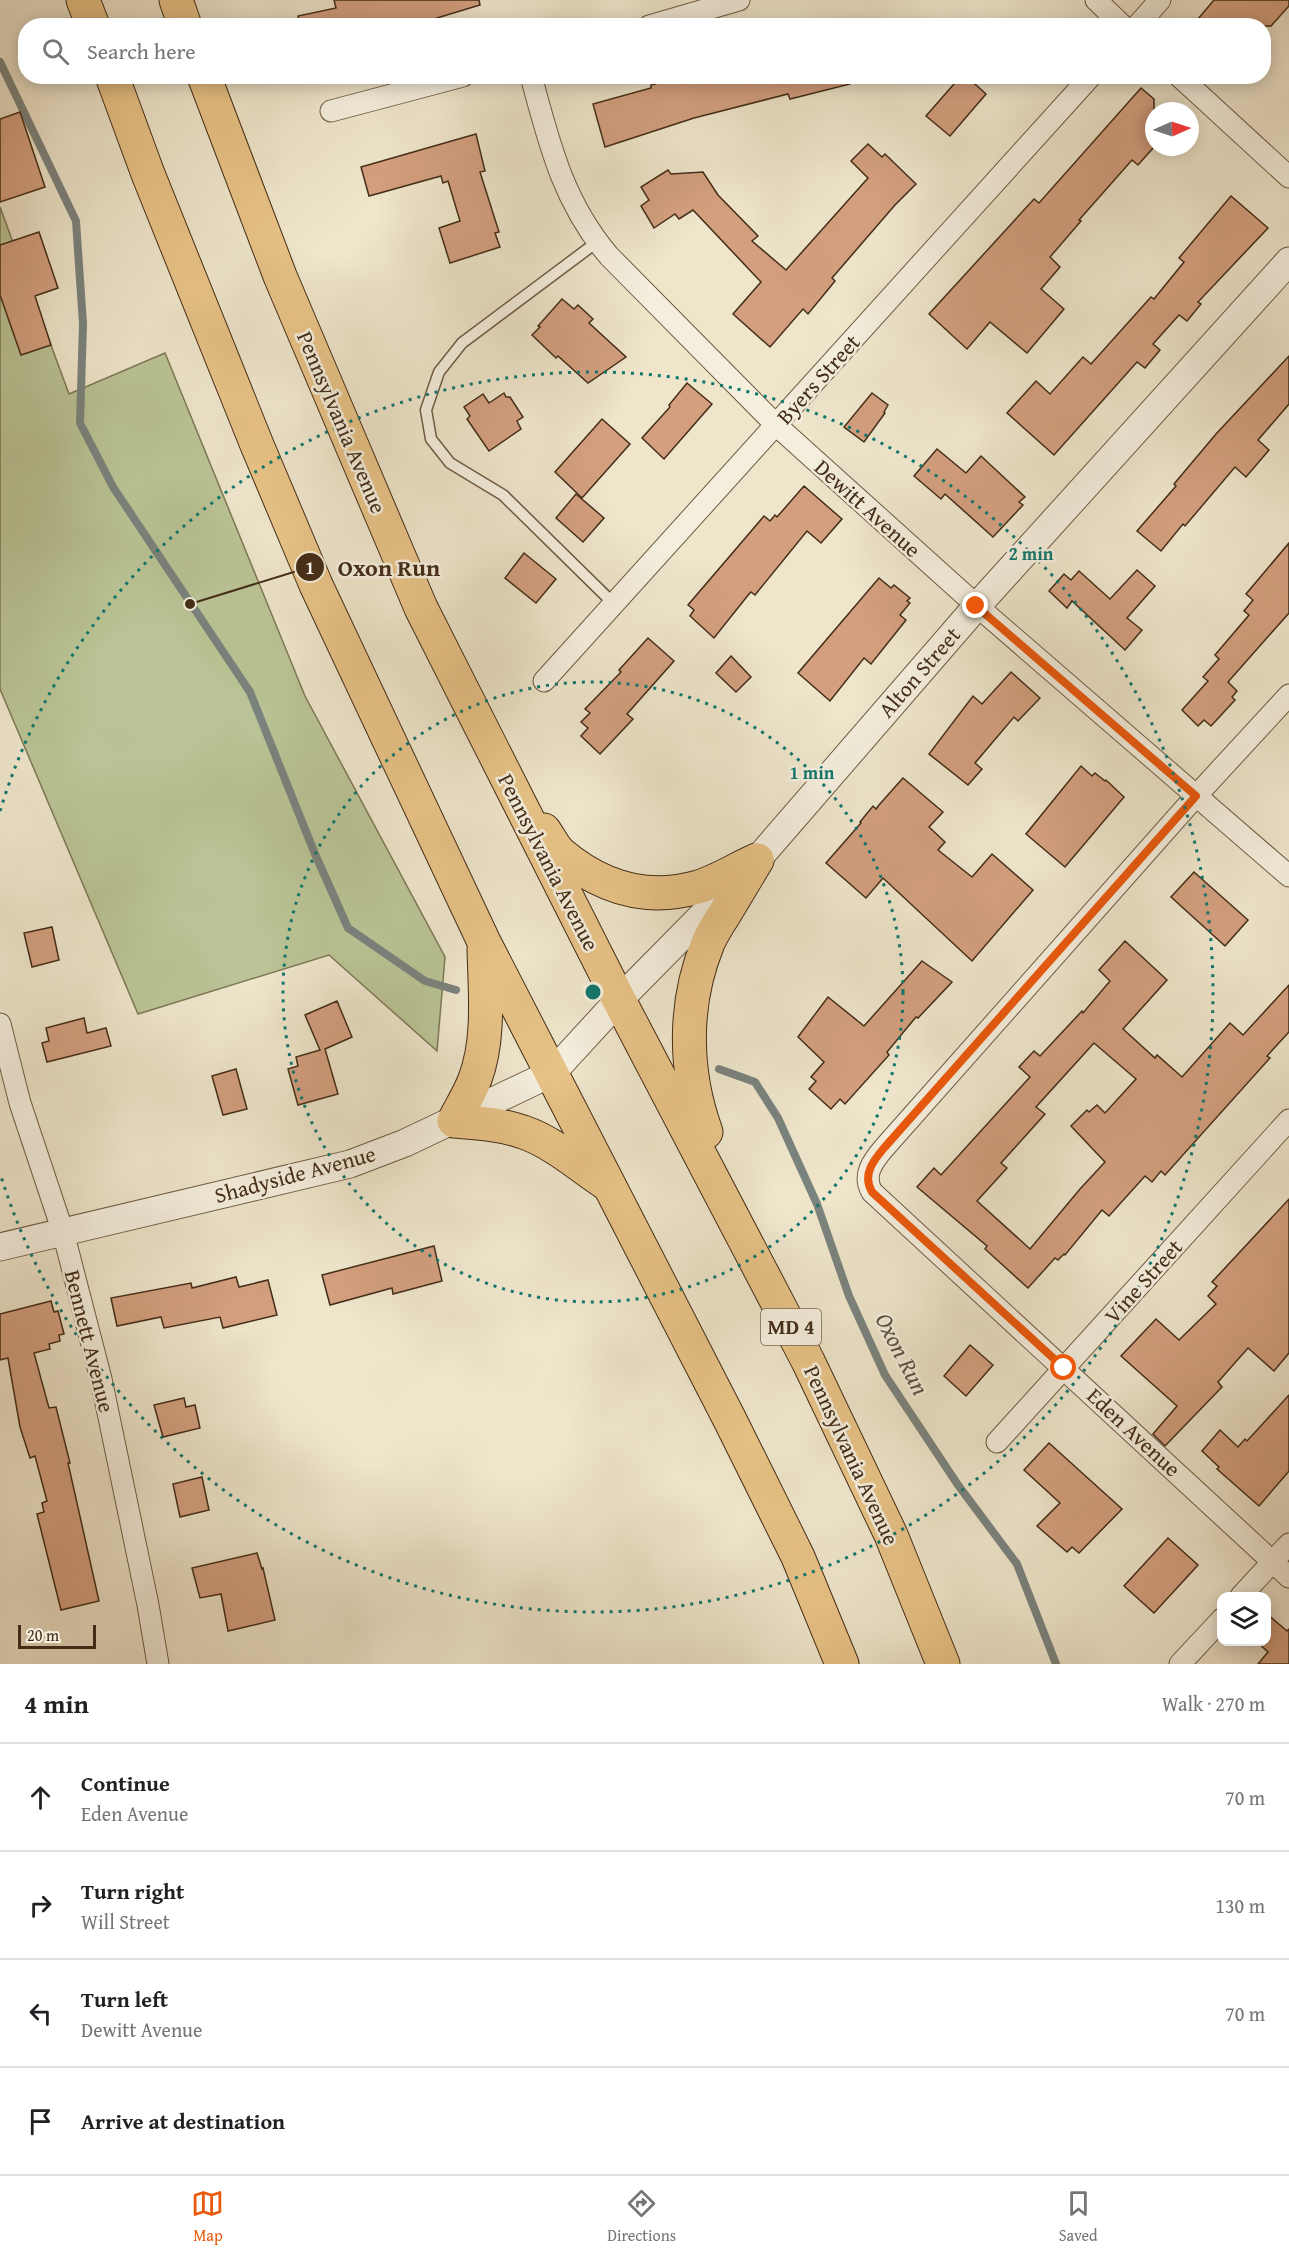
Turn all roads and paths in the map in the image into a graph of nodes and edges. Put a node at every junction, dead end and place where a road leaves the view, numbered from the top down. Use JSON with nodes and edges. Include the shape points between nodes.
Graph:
{"nodes":[{"id":1,"x":84,"y":0,"type":"edge"},
{"id":2,"x":176,"y":0,"type":"edge"},
{"id":3,"x":739,"y":0,"type":"edge"},
{"id":4,"x":1096,"y":0,"type":"edge"},
{"id":5,"x":1160,"y":0,"type":"edge"},
{"id":6,"x":90,"y":18,"type":"edge"},
{"id":7,"x":182,"y":18,"type":"edge"},
{"id":8,"x":677,"y":18,"type":"edge"},
{"id":9,"x":1115,"y":18,"type":"edge"},
{"id":10,"x":1144,"y":18,"type":"edge"},
{"id":11,"x":115,"y":84,"type":"edge"},
{"id":12,"x":207,"y":84,"type":"edge"},
{"id":13,"x":433,"y":84,"type":"edge"},
{"id":14,"x":533,"y":84,"type":"edge"},
{"id":15,"x":1084,"y":84,"type":"edge"},
{"id":16,"x":1188,"y":84,"type":"edge"},
{"id":17,"x":331,"y":111,"type":"dead end"},
{"id":18,"x":1289,"y":177,"type":"edge"},
{"id":19,"x":597,"y":242,"type":"junction"},
{"id":20,"x":1289,"y":261,"type":"edge"},
{"id":21,"x":776,"y":425,"type":"junction"},
{"id":22,"x":614,"y":604,"type":"junction"},
{"id":23,"x":976,"y":606,"type":"junction"},
{"id":24,"x":544,"y":681,"type":"dead end"},
{"id":25,"x":1289,"y":695,"type":"edge"},
{"id":26,"x":499,"y":764,"type":"junction"},
{"id":27,"x":1196,"y":796,"type":"junction"},
{"id":28,"x":757,"y":860,"type":"junction"},
{"id":29,"x":1289,"y":876,"type":"edge"},
{"id":30,"x":484,"y":942,"type":"junction"},
{"id":31,"x":619,"y":1000,"type":"junction"},
{"id":32,"x":0,"y":1024,"type":"edge"},
{"id":33,"x":552,"y":1073,"type":"junction"},
{"id":34,"x":454,"y":1120,"type":"junction"},
{"id":35,"x":1289,"y":1120,"type":"edge"},
{"id":36,"x":607,"y":1184,"type":"junction"},
{"id":37,"x":63,"y":1232,"type":"junction"},
{"id":38,"x":0,"y":1247,"type":"edge"},
{"id":39,"x":808,"y":1361,"type":"junction"},
{"id":40,"x":1064,"y":1368,"type":"junction"},
{"id":41,"x":997,"y":1443,"type":"dead end"},
{"id":42,"x":1289,"y":1544,"type":"edge"},
{"id":43,"x":1273,"y":1562,"type":"junction"},
{"id":44,"x":1289,"y":1577,"type":"edge"},
{"id":45,"x":1245,"y":1592,"type":"edge"},
{"id":46,"x":1217,"y":1622,"type":"edge"},
{"id":47,"x":158,"y":1664,"type":"edge"},
{"id":48,"x":842,"y":1664,"type":"edge"},
{"id":49,"x":943,"y":1664,"type":"edge"},
{"id":50,"x":1180,"y":1664,"type":"edge"}],
"edges":[{"from":1,"to":6,"type":"highway"},
{"from":2,"to":7,"type":"highway"},
{"from":3,"to":8,"type":"street"},
{"from":4,"to":9,"type":"street"},
{"from":5,"to":10,"type":"street"},
{"from":11,"to":30,"type":"highway","via":[[191,282],[311,574]]},
{"from":12,"to":26,"type":"highway","name":"Pennsylvania Avenue","number":"MD 4","via":[[280,276],[417,598]]},
{"from":13,"to":17,"type":"street"},
{"from":14,"to":19,"type":"street","name":"Dewitt Avenue","via":[[564,185]]},
{"from":15,"to":21,"type":"street","name":"Byers Street"},
{"from":16,"to":18,"type":"street"},
{"from":19,"to":21,"type":"street","name":"Dewitt Avenue"},
{"from":19,"to":22,"type":"lane","via":[[462,343],[439,372],[426,410],[431,439],[450,463],[503,495]]},
{"from":20,"to":23,"type":"street","name":"Alton Street"},
{"from":21,"to":22,"type":"street","name":"Byers Street"},
{"from":21,"to":23,"type":"street","name":"Dewitt Avenue"},
{"from":22,"to":24,"type":"street","name":"Byers Street"},
{"from":23,"to":27,"type":"street","name":"Dewitt Avenue"},
{"from":23,"to":28,"type":"street","name":"Alton Street"},
{"from":25,"to":27,"type":"street"},
{"from":26,"to":28,"type":"highway","via":[[559,852],[615,886],[644,894],[698,887]]},
{"from":26,"to":31,"type":"highway","name":"Pennsylvania Avenue","number":"MD 4"},
{"from":27,"to":29,"type":"street","name":"Dewitt Avenue"},
{"from":27,"to":40,"type":"street","name":"Eden Avenue","via":[[873,1161],[868,1175],[872,1192]]},
{"from":28,"to":31,"type":"street","name":"Alton Street"},
{"from":28,"to":39,"type":"highway","via":[[708,941],[693,993],[690,1062],[698,1111],[708,1137],[749,1221]]},
{"from":30,"to":33,"type":"highway"},
{"from":30,"to":34,"type":"highway","via":[[483,1045],[475,1079]]},
{"from":31,"to":33,"type":"street","name":"Shadyside Avenue"},
{"from":31,"to":39,"type":"highway","name":"Pennsylvania Avenue","number":"MD 4"},
{"from":32,"to":37,"type":"street","name":"Bennett Avenue","via":[[20,1104]]},
{"from":33,"to":34,"type":"street","name":"Shadyside Avenue"},
{"from":33,"to":36,"type":"highway"},
{"from":34,"to":36,"type":"highway","via":[[526,1132]]},
{"from":34,"to":37,"type":"street","name":"Shadyside Avenue","via":[[350,1164]]},
{"from":35,"to":40,"type":"street","name":"Vine Street"},
{"from":36,"to":48,"type":"highway","via":[[788,1536]]},
{"from":37,"to":38,"type":"street","name":"Shadyside Avenue"},
{"from":37,"to":47,"type":"street","name":"Bennett Avenue","via":[[101,1379]]},
{"from":39,"to":49,"type":"highway","name":"Pennsylvania Avenue","number":"MD 4","via":[[891,1535]]},
{"from":40,"to":41,"type":"street","name":"Vine Street"},
{"from":40,"to":43,"type":"street","name":"Eden Avenue"},
{"from":42,"to":43,"type":"street"},
{"from":43,"to":44,"type":"street","name":"Eden Avenue"},
{"from":43,"to":45,"type":"street"},
{"from":46,"to":50,"type":"street"}]}
